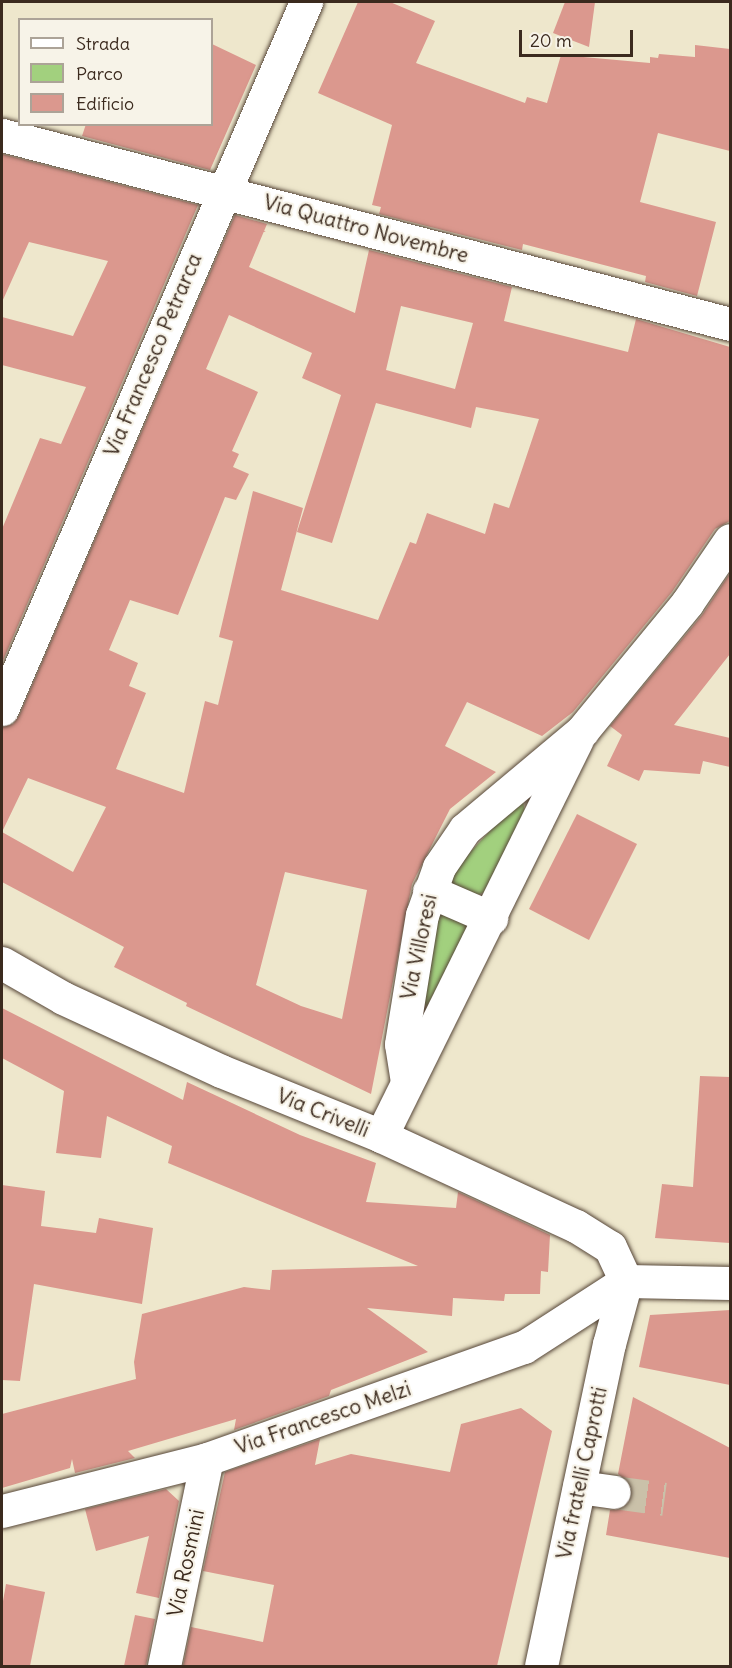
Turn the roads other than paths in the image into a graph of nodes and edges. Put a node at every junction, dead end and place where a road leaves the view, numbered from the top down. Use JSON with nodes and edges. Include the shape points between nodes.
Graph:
{"nodes":[{"id":1,"x":306,"y":2,"type":"edge"},
{"id":2,"x":2,"y":135,"type":"edge"},
{"id":3,"x":224,"y":191,"type":"junction"},
{"id":4,"x":730,"y":324,"type":"edge"},
{"id":5,"x":730,"y":540,"type":"edge"},
{"id":6,"x":2,"y":709,"type":"edge"},
{"id":7,"x":582,"y":731,"type":"junction"},
{"id":8,"x":429,"y":891,"type":"junction"},
{"id":9,"x":491,"y":918,"type":"junction"},
{"id":10,"x":2,"y":963,"type":"edge"},
{"id":11,"x":407,"y":1082,"type":"junction"},
{"id":12,"x":381,"y":1136,"type":"junction"},
{"id":13,"x":626,"y":1281,"type":"junction"},
{"id":14,"x":730,"y":1283,"type":"edge"},
{"id":15,"x":207,"y":1459,"type":"junction"},
{"id":16,"x":579,"y":1487,"type":"junction"},
{"id":17,"x":614,"y":1492,"type":"tunnel mouth"},
{"id":18,"x":2,"y":1511,"type":"edge"},
{"id":19,"x":164,"y":1666,"type":"edge"},
{"id":20,"x":541,"y":1666,"type":"edge"}],
"edges":[{"from":1,"to":3,"type":"street","name":"Via Francesco Petrarca"},
{"from":2,"to":3,"type":"street","name":"Via Quattro Novembre"},
{"from":3,"to":4,"type":"street","name":"Via Quattro Novembre"},
{"from":3,"to":6,"type":"street","name":"Via Francesco Petrarca"},
{"from":5,"to":7,"type":"street","name":"Via Villoresi","via":[[687,603]]},
{"from":7,"to":8,"type":"street","name":"Via Villoresi","via":[[465,828],[439,867]]},
{"from":7,"to":9,"type":"street","name":"Via Villoresi"},
{"from":8,"to":9,"type":"street"},
{"from":8,"to":11,"type":"street","name":"Via Villoresi","via":[[401,1044]]},
{"from":9,"to":11,"type":"street","name":"Via Villoresi"},
{"from":10,"to":12,"type":"street","name":"Via Crivelli","via":[[63,998],[220,1071]]},
{"from":11,"to":12,"type":"street","name":"Via Villoresi"},
{"from":12,"to":13,"type":"street","name":"Via Crivelli","via":[[576,1226],[610,1247]]},
{"from":13,"to":14,"type":"street"},
{"from":13,"to":15,"type":"street","name":"Via Francesco Melzi","via":[[524,1347]]},
{"from":13,"to":16,"type":"street","name":"Via fratelli Caprotti"},
{"from":15,"to":18,"type":"street","name":"Via Francesco Melzi"},
{"from":15,"to":19,"type":"street","name":"Via Rosmini"},
{"from":16,"to":17,"type":"street"},
{"from":16,"to":20,"type":"street","name":"Via fratelli Caprotti"}]}
